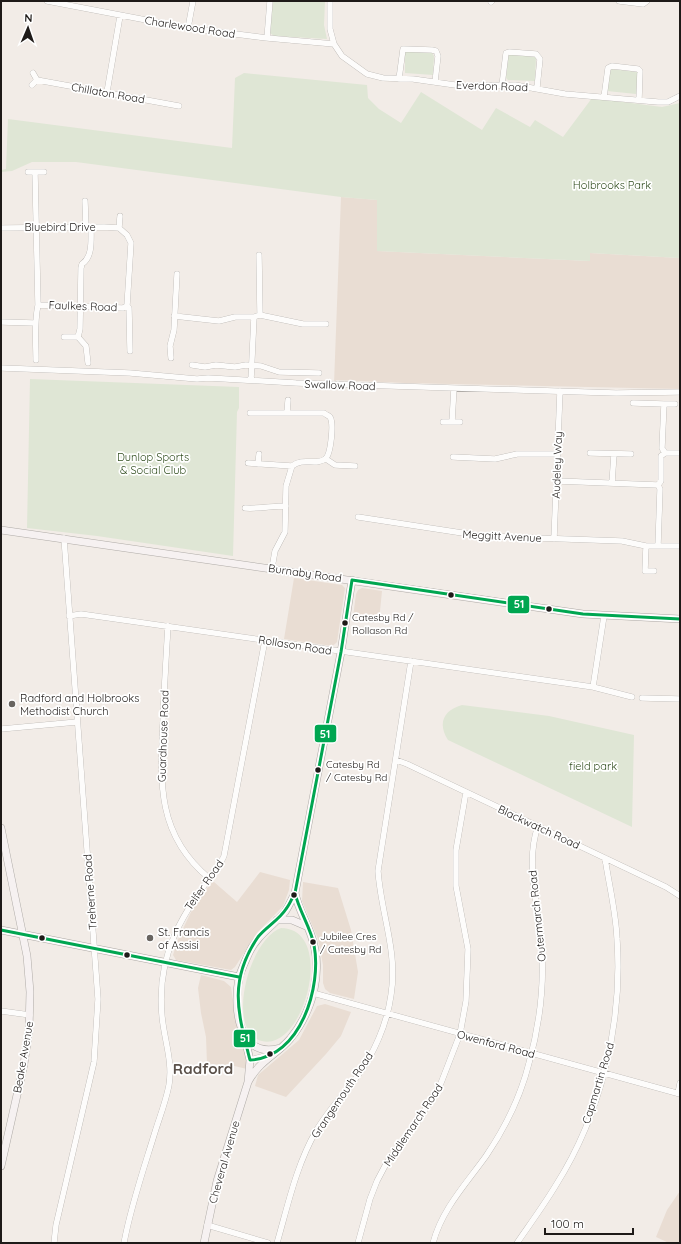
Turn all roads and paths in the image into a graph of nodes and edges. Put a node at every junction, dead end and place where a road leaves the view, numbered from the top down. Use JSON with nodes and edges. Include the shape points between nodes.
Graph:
{"nodes":[{"id":1,"x":47,"y":1,"type":"edge"},
{"id":2,"x":194,"y":1,"type":"edge"},
{"id":3,"x":270,"y":1,"type":"edge"},
{"id":4,"x":330,"y":1,"type":"edge"},
{"id":5,"x":619,"y":1,"type":"edge"},
{"id":6,"x":647,"y":1,"type":"edge"},
{"id":7,"x":54,"y":2,"type":"edge"},
{"id":8,"x":120,"y":16,"type":"junction"},
{"id":9,"x":188,"y":28,"type":"junction"},
{"id":10,"x":267,"y":38,"type":"junction"},
{"id":11,"x":334,"y":44,"type":"junction"},
{"id":12,"x":33,"y":74,"type":"dead end"},
{"id":13,"x":399,"y":79,"type":"junction"},
{"id":14,"x":37,"y":80,"type":"junction"},
{"id":15,"x":435,"y":82,"type":"junction"},
{"id":16,"x":32,"y":85,"type":"dead end"},
{"id":17,"x":502,"y":85,"type":"junction"},
{"id":18,"x":537,"y":88,"type":"junction"},
{"id":19,"x":107,"y":92,"type":"junction"},
{"id":20,"x":680,"y":96,"type":"edge"},
{"id":21,"x":604,"y":97,"type":"junction"},
{"id":22,"x":639,"y":100,"type":"junction"},
{"id":23,"x":179,"y":106,"type":"dead end"},
{"id":24,"x":28,"y":172,"type":"dead end"},
{"id":25,"x":35,"y":172,"type":"junction"},
{"id":26,"x":44,"y":172,"type":"dead end"},
{"id":27,"x":85,"y":201,"type":"dead end"},
{"id":28,"x":120,"y":216,"type":"dead end"},
{"id":29,"x":35,"y":227,"type":"junction"},
{"id":30,"x":89,"y":227,"type":"junction"},
{"id":31,"x":1,"y":228,"type":"edge"},
{"id":32,"x":118,"y":228,"type":"junction"},
{"id":33,"x":259,"y":255,"type":"dead end"},
{"id":34,"x":177,"y":274,"type":"dead end"},
{"id":35,"x":38,"y":305,"type":"junction"},
{"id":36,"x":127,"y":306,"type":"junction"},
{"id":37,"x":80,"y":307,"type":"junction"},
{"id":38,"x":174,"y":316,"type":"junction"},
{"id":39,"x":257,"y":316,"type":"junction"},
{"id":40,"x":1,"y":322,"type":"edge"},
{"id":41,"x":34,"y":323,"type":"junction"},
{"id":42,"x":326,"y":324,"type":"dead end"},
{"id":43,"x":64,"y":337,"type":"dead end"},
{"id":44,"x":78,"y":337,"type":"junction"},
{"id":45,"x":130,"y":351,"type":"dead end"},
{"id":46,"x":172,"y":358,"type":"dead end"},
{"id":47,"x":36,"y":360,"type":"dead end"},
{"id":48,"x":88,"y":363,"type":"dead end"},
{"id":49,"x":192,"y":365,"type":"dead end"},
{"id":50,"x":252,"y":365,"type":"junction"},
{"id":51,"x":1,"y":368,"type":"edge"},
{"id":52,"x":319,"y":373,"type":"dead end"},
{"id":53,"x":251,"y":380,"type":"junction"},
{"id":54,"x":454,"y":388,"type":"junction"},
{"id":55,"x":560,"y":391,"type":"junction"},
{"id":56,"x":680,"y":392,"type":"edge"},
{"id":57,"x":288,"y":400,"type":"dead end"},
{"id":58,"x":633,"y":403,"type":"dead end"},
{"id":59,"x":664,"y":404,"type":"junction"},
{"id":60,"x":675,"y":404,"type":"dead end"},
{"id":61,"x":250,"y":413,"type":"dead end"},
{"id":62,"x":287,"y":413,"type":"junction"},
{"id":63,"x":443,"y":422,"type":"dead end"},
{"id":64,"x":452,"y":422,"type":"junction"},
{"id":65,"x":460,"y":422,"type":"dead end"},
{"id":66,"x":590,"y":453,"type":"dead end"},
{"id":67,"x":665,"y":453,"type":"junction"},
{"id":68,"x":680,"y":453,"type":"edge"},
{"id":69,"x":259,"y":454,"type":"dead end"},
{"id":70,"x":558,"y":454,"type":"junction"},
{"id":71,"x":614,"y":454,"type":"junction"},
{"id":72,"x":631,"y":454,"type":"dead end"},
{"id":73,"x":453,"y":457,"type":"dead end"},
{"id":74,"x":326,"y":459,"type":"junction"},
{"id":75,"x":248,"y":463,"type":"dead end"},
{"id":76,"x":258,"y":464,"type":"junction"},
{"id":77,"x":292,"y":466,"type":"junction"},
{"id":78,"x":355,"y":466,"type":"dead end"},
{"id":79,"x":557,"y":480,"type":"junction"},
{"id":80,"x":612,"y":483,"type":"junction"},
{"id":81,"x":658,"y":485,"type":"junction"},
{"id":82,"x":286,"y":506,"type":"junction"},
{"id":83,"x":245,"y":508,"type":"dead end"},
{"id":84,"x":358,"y":517,"type":"dead end"},
{"id":85,"x":1,"y":530,"type":"edge"},
{"id":86,"x":64,"y":538,"type":"junction"},
{"id":87,"x":554,"y":539,"type":"junction"},
{"id":88,"x":646,"y":546,"type":"junction"},
{"id":89,"x":658,"y":546,"type":"junction"},
{"id":90,"x":680,"y":546,"type":"edge"},
{"id":91,"x":272,"y":568,"type":"junction"},
{"id":92,"x":654,"y":571,"type":"dead end"},
{"id":93,"x":352,"y":580,"type":"junction"},
{"id":94,"x":69,"y":616,"type":"junction"},
{"id":95,"x":604,"y":616,"type":"junction"},
{"id":96,"x":680,"y":619,"type":"edge"},
{"id":97,"x":168,"y":626,"type":"junction"},
{"id":98,"x":265,"y":640,"type":"junction"},
{"id":99,"x":340,"y":652,"type":"junction"},
{"id":100,"x":411,"y":661,"type":"junction"},
{"id":101,"x":593,"y":687,"type":"junction"},
{"id":102,"x":632,"y":697,"type":"dead end"},
{"id":103,"x":642,"y":698,"type":"dead end"},
{"id":104,"x":680,"y":699,"type":"edge"},
{"id":105,"x":77,"y":722,"type":"junction"},
{"id":106,"x":1,"y":729,"type":"edge"},
{"id":107,"x":396,"y":760,"type":"junction"},
{"id":108,"x":466,"y":792,"type":"junction"},
{"id":109,"x":538,"y":826,"type":"junction"},
{"id":110,"x":1,"y":828,"type":"edge"},
{"id":111,"x":605,"y":858,"type":"junction"},
{"id":112,"x":210,"y":878,"type":"junction"},
{"id":113,"x":295,"y":893,"type":"junction"},
{"id":114,"x":680,"y":896,"type":"edge"},
{"id":115,"x":277,"y":920,"type":"junction"},
{"id":116,"x":306,"y":926,"type":"junction"},
{"id":117,"x":1,"y":930,"type":"edge"},
{"id":118,"x":23,"y":934,"type":"junction"},
{"id":119,"x":95,"y":949,"type":"junction"},
{"id":120,"x":165,"y":963,"type":"junction"},
{"id":121,"x":239,"y":977,"type":"junction"},
{"id":122,"x":313,"y":994,"type":"junction"},
{"id":123,"x":1,"y":1011,"type":"edge"},
{"id":124,"x":387,"y":1014,"type":"junction"},
{"id":125,"x":30,"y":1015,"type":"junction"},
{"id":126,"x":460,"y":1034,"type":"junction"},
{"id":127,"x":244,"y":1035,"type":"junction"},
{"id":128,"x":280,"y":1048,"type":"junction"},
{"id":129,"x":531,"y":1053,"type":"junction"},
{"id":130,"x":271,"y":1054,"type":"junction"},
{"id":131,"x":250,"y":1060,"type":"junction"},
{"id":132,"x":603,"y":1073,"type":"junction"},
{"id":133,"x":248,"y":1082,"type":"junction"},
{"id":134,"x":680,"y":1083,"type":"edge"},
{"id":135,"x":679,"y":1094,"type":"edge"},
{"id":136,"x":1,"y":1166,"type":"edge"},
{"id":137,"x":207,"y":1225,"type":"junction"},
{"id":138,"x":54,"y":1243,"type":"edge"},
{"id":139,"x":124,"y":1243,"type":"edge"},
{"id":140,"x":204,"y":1243,"type":"edge"},
{"id":141,"x":268,"y":1243,"type":"edge"},
{"id":142,"x":277,"y":1243,"type":"edge"},
{"id":143,"x":358,"y":1243,"type":"edge"},
{"id":144,"x":433,"y":1243,"type":"edge"},
{"id":145,"x":517,"y":1243,"type":"edge"}],
"edges":[{"from":1,"to":7,"type":"street","name":"Charlewood Road"},
{"from":2,"to":9,"type":"street"},
{"from":3,"to":10,"type":"street"},
{"from":4,"to":11,"type":"street","name":"Everdon Road","via":[[330,29]]},
{"from":5,"to":6,"type":"street","via":[[643,4]]},
{"from":7,"to":8,"type":"street","name":"Charlewood Road"},
{"from":8,"to":9,"type":"street","name":"Charlewood Road"},
{"from":8,"to":19,"type":"street"},
{"from":9,"to":10,"type":"street","name":"Charlewood Road"},
{"from":10,"to":11,"type":"street","name":"Charlewood Road"},
{"from":11,"to":13,"type":"street","name":"Everdon Road","via":[[342,56],[366,74]]},
{"from":12,"to":14,"type":"street"},
{"from":13,"to":15,"type":"street","name":"Everdon Road"},
{"from":13,"to":15,"type":"street","via":[[403,49],[432,50],[436,51],[438,56]]},
{"from":14,"to":16,"type":"street"},
{"from":14,"to":19,"type":"street","name":"Chillaton Road"},
{"from":15,"to":17,"type":"street","name":"Everdon Road","via":[[462,86]]},
{"from":17,"to":18,"type":"street","name":"Everdon Road","via":[[515,84]]},
{"from":17,"to":18,"type":"street","via":[[506,53],[536,54],[540,59]]},
{"from":18,"to":21,"type":"street","name":"Everdon Road","via":[[565,94]]},
{"from":19,"to":23,"type":"street","name":"Chillaton Road"},
{"from":20,"to":22,"type":"street","name":"Everdon Road","via":[[668,102]]},
{"from":21,"to":22,"type":"street","name":"Everdon Road"},
{"from":21,"to":22,"type":"street","via":[[606,72],[612,66],[640,71]]},
{"from":24,"to":25,"type":"street"},
{"from":25,"to":26,"type":"street"},
{"from":25,"to":29,"type":"street"},
{"from":27,"to":30,"type":"street"},
{"from":28,"to":32,"type":"street"},
{"from":29,"to":30,"type":"street","name":"Bluebird Drive"},
{"from":29,"to":31,"type":"street","name":"Bluebird Drive"},
{"from":29,"to":35,"type":"street"},
{"from":30,"to":32,"type":"street","name":"Bluebird Drive"},
{"from":30,"to":37,"type":"street","via":[[90,251],[87,261],[81,268]]},
{"from":32,"to":36,"type":"street","via":[[127,235],[130,243]]},
{"from":33,"to":39,"type":"street"},
{"from":34,"to":38,"type":"street"},
{"from":35,"to":37,"type":"street","name":"Faulkes Road"},
{"from":35,"to":41,"type":"street"},
{"from":36,"to":37,"type":"street","name":"Faulkes Road"},
{"from":36,"to":45,"type":"street"},
{"from":37,"to":44,"type":"street"},
{"from":38,"to":39,"type":"street","via":[[219,321]]},
{"from":38,"to":46,"type":"street","via":[[170,346]]},
{"from":39,"to":42,"type":"street","via":[[303,324]]},
{"from":39,"to":50,"type":"street"},
{"from":40,"to":41,"type":"street"},
{"from":41,"to":47,"type":"street","via":[[37,339]]},
{"from":43,"to":44,"type":"street"},
{"from":44,"to":48,"type":"street","via":[[88,349]]},
{"from":49,"to":50,"type":"street"},
{"from":50,"to":52,"type":"street","via":[[279,372]]},
{"from":50,"to":53,"type":"street"},
{"from":51,"to":53,"type":"street","name":"Swallow Road"},
{"from":53,"to":54,"type":"street","name":"Swallow Road"},
{"from":54,"to":55,"type":"street","name":"Swallow Road"},
{"from":54,"to":64,"type":"street"},
{"from":55,"to":56,"type":"street","name":"Swallow Road"},
{"from":55,"to":70,"type":"street","name":"Audeley Way"},
{"from":57,"to":62,"type":"street"},
{"from":58,"to":59,"type":"street"},
{"from":59,"to":60,"type":"street"},
{"from":59,"to":67,"type":"street","via":[[662,448]]},
{"from":61,"to":62,"type":"street"},
{"from":62,"to":74,"type":"street","via":[[324,413],[330,417],[330,453]]},
{"from":63,"to":64,"type":"street"},
{"from":64,"to":65,"type":"street"},
{"from":66,"to":71,"type":"street"},
{"from":67,"to":68,"type":"street"},
{"from":67,"to":81,"type":"street","via":[[661,456]]},
{"from":69,"to":76,"type":"street"},
{"from":70,"to":73,"type":"street","via":[[517,454],[495,459]]},
{"from":70,"to":79,"type":"street","name":"Audeley Way"},
{"from":71,"to":72,"type":"street"},
{"from":71,"to":80,"type":"street"},
{"from":74,"to":77,"type":"street","via":[[302,461]]},
{"from":74,"to":78,"type":"street","via":[[335,465]]},
{"from":75,"to":76,"type":"street"},
{"from":76,"to":77,"type":"street"},
{"from":77,"to":82,"type":"street","via":[[286,486]]},
{"from":79,"to":80,"type":"street"},
{"from":79,"to":87,"type":"street","name":"Audeley Way"},
{"from":80,"to":81,"type":"street"},
{"from":81,"to":89,"type":"street"},
{"from":82,"to":83,"type":"street"},
{"from":82,"to":91,"type":"street","via":[[285,532],[275,551]]},
{"from":84,"to":87,"type":"street","name":"Meggitt Avenue","via":[[482,536]]},
{"from":85,"to":86,"type":"street","name":"Burnaby Road"},
{"from":86,"to":91,"type":"street","name":"Burnaby Road"},
{"from":86,"to":94,"type":"street","name":"Treherne Road"},
{"from":87,"to":88,"type":"street","name":"Meggitt Avenue","via":[[622,541]]},
{"from":88,"to":89,"type":"street","name":"Meggitt Avenue"},
{"from":88,"to":92,"type":"street","via":[[645,571]]},
{"from":89,"to":90,"type":"street","name":"Meggitt Avenue"},
{"from":91,"to":93,"type":"street","name":"Burnaby Road"},
{"from":93,"to":95,"type":"street","name":"Burnaby Road"},
{"from":93,"to":99,"type":"street"},
{"from":94,"to":97,"type":"street","name":"Rollason Road","via":[[81,614]]},
{"from":94,"to":105,"type":"street","name":"Treherne Road"},
{"from":95,"to":96,"type":"street","name":"Burnaby Road"},
{"from":95,"to":101,"type":"street"},
{"from":97,"to":98,"type":"street","name":"Rollason Road"},
{"from":97,"to":112,"type":"street","name":"Guardhouse Road","via":[[160,770],[163,800],[173,833],[186,854]]},
{"from":98,"to":99,"type":"street","name":"Rollason Road"},
{"from":98,"to":112,"type":"street","name":"Telfer Road","via":[[228,842],[220,864]]},
{"from":99,"to":100,"type":"street","name":"Rollason Road"},
{"from":99,"to":113,"type":"street"},
{"from":100,"to":101,"type":"street","name":"Rollason Road"},
{"from":100,"to":107,"type":"street","name":"Grangemouth Road"},
{"from":101,"to":102,"type":"street","name":"Rollason Road"},
{"from":103,"to":104,"type":"street"},
{"from":105,"to":106,"type":"street"},
{"from":105,"to":119,"type":"street","name":"Treherne Road"},
{"from":107,"to":108,"type":"street","name":"Blackwatch Road"},
{"from":107,"to":124,"type":"street","name":"Grangemouth Road","via":[[378,871],[380,897],[389,930],[393,960],[393,983]]},
{"from":108,"to":109,"type":"street","name":"Blackwatch Road"},
{"from":108,"to":126,"type":"street","name":"Middlemarch Road","via":[[457,842],[456,864],[456,886],[468,949],[466,1001]]},
{"from":109,"to":111,"type":"street","name":"Blackwatch Road"},
{"from":109,"to":129,"type":"street","name":"Outermarch Road","via":[[533,842],[532,866],[541,940],[542,973],[539,1014]]},
{"from":110,"to":118,"type":"street","name":"Beake Avenue"},
{"from":111,"to":114,"type":"street","name":"Blackwatch Road"},
{"from":111,"to":132,"type":"street","name":"Capmartin Road","via":[[614,911],[618,963],[615,1018]]},
{"from":112,"to":120,"type":"street","name":"Telfer Road","via":[[184,915]]},
{"from":113,"to":115,"type":"street"},
{"from":113,"to":116,"type":"street"},
{"from":115,"to":116,"type":"street","via":[[292,920]]},
{"from":115,"to":121,"type":"street","via":[[259,936]]},
{"from":116,"to":122,"type":"street","via":[[314,946],[316,965]]},
{"from":117,"to":118,"type":"street"},
{"from":118,"to":119,"type":"street"},
{"from":118,"to":125,"type":"street","name":"Beake Avenue","via":[[29,967]]},
{"from":119,"to":120,"type":"street"},
{"from":119,"to":138,"type":"street","name":"Treherne Road","via":[[98,999],[94,1062]]},
{"from":120,"to":121,"type":"street"},
{"from":120,"to":139,"type":"street","name":"Telfer Road","via":[[161,1008],[169,1052],[169,1084]]},
{"from":121,"to":127,"type":"street","via":[[238,1012]]},
{"from":122,"to":124,"type":"street","name":"Owenford Road"},
{"from":122,"to":128,"type":"street","via":[[299,1027]]},
{"from":123,"to":125,"type":"street"},
{"from":124,"to":126,"type":"street","name":"Owenford Road"},
{"from":124,"to":142,"type":"street","name":"Grangemouth Road","via":[[368,1059],[329,1111],[306,1149]]},
{"from":125,"to":136,"type":"street","name":"Beake Avenue","via":[[24,1064]]},
{"from":126,"to":129,"type":"street","name":"Owenford Road"},
{"from":126,"to":143,"type":"street","name":"Middlemarch Road","via":[[442,1083],[377,1181]]},
{"from":127,"to":128,"type":"street","via":[[256,1048]]},
{"from":127,"to":131,"type":"street","name":"Cheveral Avenue"},
{"from":128,"to":130,"type":"street","name":"Cheveral Avenue"},
{"from":129,"to":132,"type":"street","name":"Owenford Road"},
{"from":129,"to":144,"type":"street","name":"Outermarch Road","via":[[519,1091],[503,1128],[452,1200]]},
{"from":130,"to":131,"type":"street"},
{"from":130,"to":133,"type":"street","name":"Cheveral Avenue","via":[[254,1071]]},
{"from":131,"to":133,"type":"street","name":"Cheveral Avenue"},
{"from":132,"to":135,"type":"street","name":"Owenford Road"},
{"from":132,"to":145,"type":"street","name":"Capmartin Road","via":[[590,1115],[565,1169]]},
{"from":133,"to":137,"type":"street","name":"Cheveral Avenue","via":[[217,1181]]},
{"from":134,"to":135,"type":"street"},
{"from":137,"to":140,"type":"street","name":"Cheveral Avenue"},
{"from":137,"to":141,"type":"street"}]}
